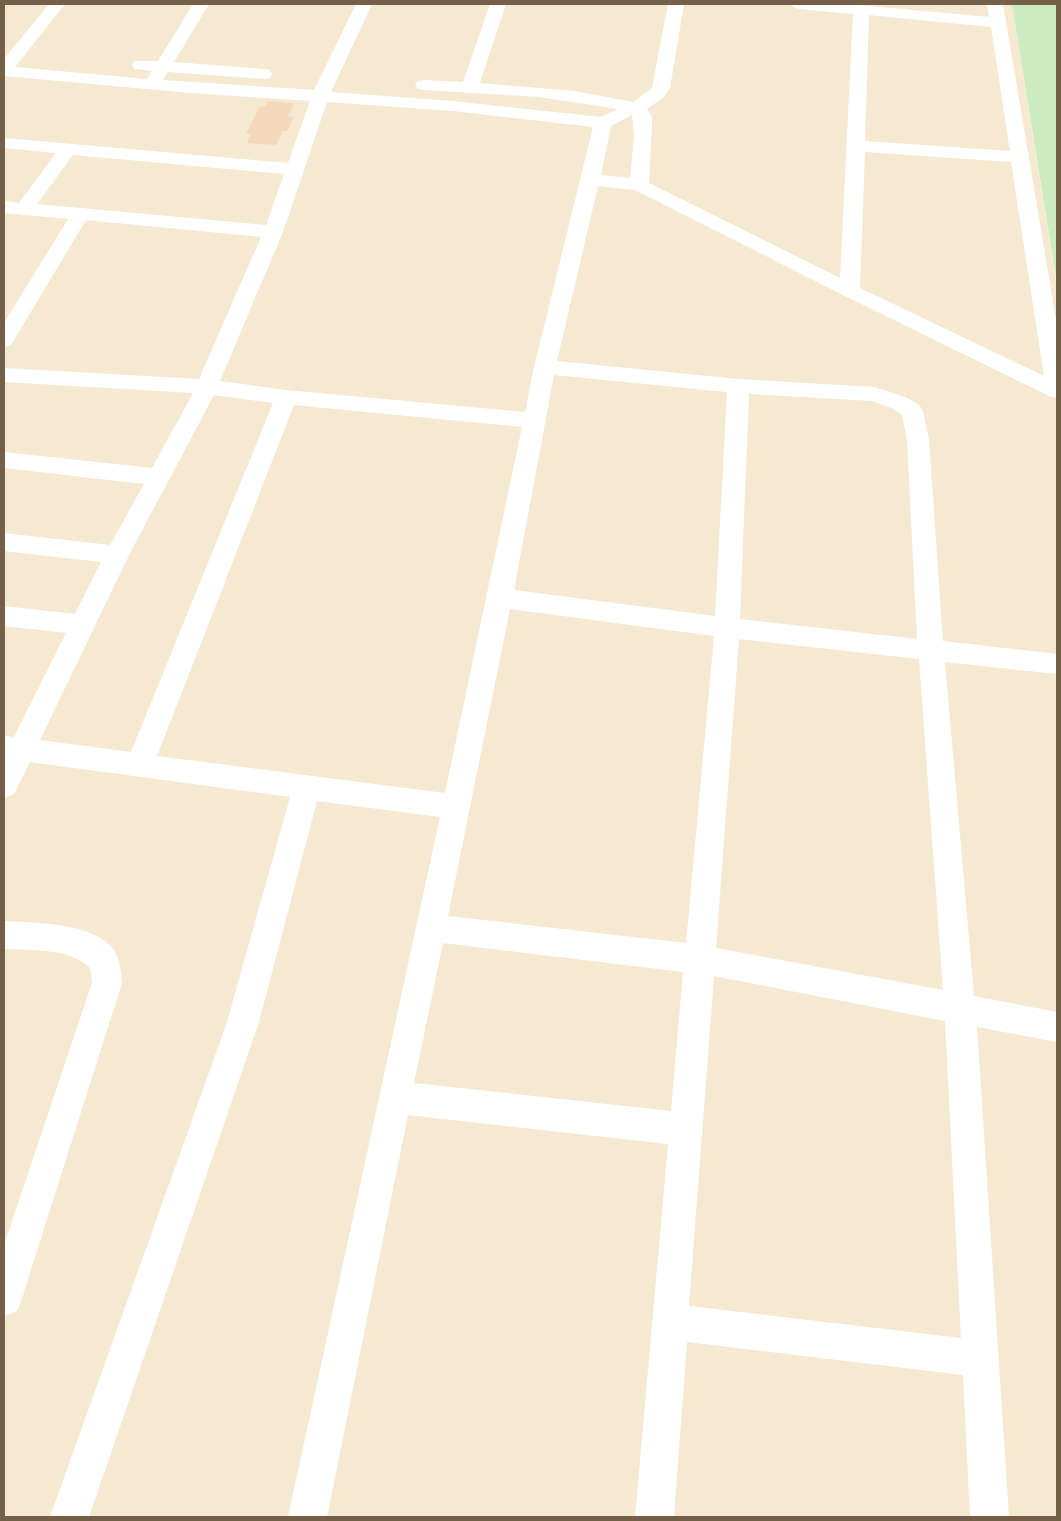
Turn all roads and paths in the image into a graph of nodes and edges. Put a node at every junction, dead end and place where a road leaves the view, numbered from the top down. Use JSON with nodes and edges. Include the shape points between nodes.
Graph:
{"nodes":[{"id":1,"x":57,"y":4,"type":"edge"},
{"id":2,"x":201,"y":4,"type":"edge"},
{"id":3,"x":364,"y":4,"type":"edge"},
{"id":4,"x":498,"y":4,"type":"edge"},
{"id":5,"x":676,"y":4,"type":"edge"},
{"id":6,"x":799,"y":4,"type":"edge"},
{"id":7,"x":995,"y":4,"type":"edge"},
{"id":8,"x":861,"y":10,"type":"junction"},
{"id":9,"x":998,"y":22,"type":"junction"},
{"id":10,"x":53,"y":59,"type":"dead end"},
{"id":11,"x":6,"y":63,"type":"edge"},
{"id":12,"x":123,"y":64,"type":"dead end"},
{"id":13,"x":163,"y":67,"type":"junction"},
{"id":14,"x":280,"y":75,"type":"dead end"},
{"id":15,"x":309,"y":77,"type":"dead end"},
{"id":16,"x":347,"y":80,"type":"dead end"},
{"id":17,"x":404,"y":84,"type":"dead end"},
{"id":18,"x":152,"y":85,"type":"junction"},
{"id":19,"x":324,"y":87,"type":"junction"},
{"id":20,"x":470,"y":88,"type":"junction"},
{"id":21,"x":634,"y":108,"type":"junction"},
{"id":22,"x":592,"y":114,"type":"junction"},
{"id":23,"x":4,"y":143,"type":"edge"},
{"id":24,"x":856,"y":146,"type":"junction"},
{"id":25,"x":67,"y":150,"type":"junction"},
{"id":26,"x":1020,"y":158,"type":"junction"},
{"id":27,"x":295,"y":169,"type":"junction"},
{"id":28,"x":590,"y":179,"type":"junction"},
{"id":29,"x":639,"y":185,"type":"junction"},
{"id":30,"x":4,"y":207,"type":"edge"},
{"id":31,"x":24,"y":209,"type":"junction"},
{"id":32,"x":80,"y":214,"type":"junction"},
{"id":33,"x":273,"y":232,"type":"junction"},
{"id":34,"x":850,"y":291,"type":"junction"},
{"id":35,"x":4,"y":340,"type":"edge"},
{"id":36,"x":545,"y":367,"type":"junction"},
{"id":37,"x":4,"y":375,"type":"edge"},
{"id":38,"x":738,"y":386,"type":"junction"},
{"id":39,"x":207,"y":387,"type":"junction"},
{"id":40,"x":1057,"y":389,"type":"edge"},
{"id":41,"x":286,"y":397,"type":"junction"},
{"id":42,"x":534,"y":421,"type":"junction"},
{"id":43,"x":4,"y":460,"type":"edge"},
{"id":44,"x":159,"y":477,"type":"junction"},
{"id":45,"x":4,"y":542,"type":"edge"},
{"id":46,"x":117,"y":555,"type":"junction"},
{"id":47,"x":500,"y":598,"type":"junction"},
{"id":48,"x":4,"y":616,"type":"edge"},
{"id":49,"x":83,"y":625,"type":"junction"},
{"id":50,"x":727,"y":628,"type":"junction"},
{"id":51,"x":931,"y":650,"type":"junction"},
{"id":52,"x":1057,"y":664,"type":"edge"},
{"id":53,"x":12,"y":748,"type":"edge"},
{"id":54,"x":140,"y":764,"type":"junction"},
{"id":55,"x":4,"y":786,"type":"edge"},
{"id":56,"x":307,"y":787,"type":"junction"},
{"id":57,"x":456,"y":807,"type":"junction"},
{"id":58,"x":431,"y":928,"type":"junction"},
{"id":59,"x":4,"y":935,"type":"edge"},
{"id":60,"x":699,"y":960,"type":"junction"},
{"id":61,"x":960,"y":1010,"type":"junction"},
{"id":62,"x":1057,"y":1026,"type":"edge"},
{"id":63,"x":395,"y":1097,"type":"junction"},
{"id":64,"x":686,"y":1129,"type":"junction"},
{"id":65,"x":4,"y":1298,"type":"edge"},
{"id":66,"x":670,"y":1322,"type":"junction"},
{"id":67,"x":981,"y":1359,"type":"junction"},
{"id":68,"x":69,"y":1517,"type":"edge"},
{"id":69,"x":307,"y":1517,"type":"edge"},
{"id":70,"x":654,"y":1517,"type":"edge"},
{"id":71,"x":990,"y":1517,"type":"edge"}],
"edges":[{"from":1,"to":11,"type":"street"},
{"from":2,"to":13,"type":"street"},
{"from":3,"to":19,"type":"street"},
{"from":4,"to":20,"type":"street"},
{"from":5,"to":21,"type":"street","via":[[664,82],[658,93]]},
{"from":6,"to":8,"type":"street"},
{"from":7,"to":9,"type":"street"},
{"from":8,"to":9,"type":"street"},
{"from":8,"to":24,"type":"street"},
{"from":9,"to":26,"type":"street"},
{"from":10,"to":11,"type":"street"},
{"from":11,"to":18,"type":"street"},
{"from":12,"to":13,"type":"street"},
{"from":13,"to":14,"type":"street"},
{"from":13,"to":18,"type":"street"},
{"from":15,"to":19,"type":"street"},
{"from":16,"to":19,"type":"street"},
{"from":17,"to":20,"type":"street"},
{"from":18,"to":19,"type":"street"},
{"from":19,"to":22,"type":"street","via":[[453,106]]},
{"from":19,"to":27,"type":"street"},
{"from":20,"to":22,"type":"street"},
{"from":21,"to":22,"type":"street"},
{"from":21,"to":22,"type":"street","via":[[617,102]]},
{"from":21,"to":29,"type":"street","via":[[641,113],[644,126]]},
{"from":22,"to":28,"type":"street","via":[[600,140]]},
{"from":23,"to":25,"type":"street"},
{"from":24,"to":26,"type":"street"},
{"from":24,"to":34,"type":"street"},
{"from":25,"to":27,"type":"street"},
{"from":25,"to":31,"type":"street"},
{"from":26,"to":40,"type":"street"},
{"from":27,"to":33,"type":"street"},
{"from":28,"to":29,"type":"street"},
{"from":28,"to":36,"type":"street"},
{"from":29,"to":34,"type":"street"},
{"from":30,"to":31,"type":"street"},
{"from":31,"to":32,"type":"street"},
{"from":32,"to":33,"type":"street"},
{"from":32,"to":35,"type":"street"},
{"from":33,"to":39,"type":"street"},
{"from":34,"to":40,"type":"street"},
{"from":36,"to":38,"type":"street"},
{"from":36,"to":42,"type":"street"},
{"from":37,"to":39,"type":"street"},
{"from":38,"to":50,"type":"street"},
{"from":38,"to":51,"type":"street","via":[[874,394],[912,411],[918,440]]},
{"from":39,"to":41,"type":"street"},
{"from":39,"to":44,"type":"street"},
{"from":41,"to":42,"type":"street"},
{"from":41,"to":54,"type":"street"},
{"from":42,"to":47,"type":"street"},
{"from":43,"to":44,"type":"street"},
{"from":44,"to":46,"type":"street"},
{"from":45,"to":46,"type":"street"},
{"from":46,"to":49,"type":"street"},
{"from":47,"to":50,"type":"street"},
{"from":47,"to":57,"type":"street"},
{"from":48,"to":49,"type":"street"},
{"from":49,"to":53,"type":"street"},
{"from":50,"to":51,"type":"street"},
{"from":50,"to":60,"type":"street"},
{"from":51,"to":52,"type":"street"},
{"from":51,"to":61,"type":"street"},
{"from":53,"to":54,"type":"street"},
{"from":53,"to":55,"type":"street"},
{"from":54,"to":56,"type":"street"},
{"from":56,"to":57,"type":"street"},
{"from":56,"to":68,"type":"street","via":[[243,1022]]},
{"from":57,"to":58,"type":"street"},
{"from":58,"to":60,"type":"street"},
{"from":58,"to":63,"type":"street"},
{"from":59,"to":65,"type":"street","via":[[70,941],[91,950],[103,960],[107,983]]},
{"from":60,"to":61,"type":"street"},
{"from":60,"to":64,"type":"street"},
{"from":61,"to":62,"type":"street"},
{"from":61,"to":67,"type":"street"},
{"from":63,"to":64,"type":"street"},
{"from":63,"to":69,"type":"street"},
{"from":64,"to":66,"type":"street"},
{"from":66,"to":67,"type":"street"},
{"from":66,"to":70,"type":"street"},
{"from":67,"to":71,"type":"street"}]}
